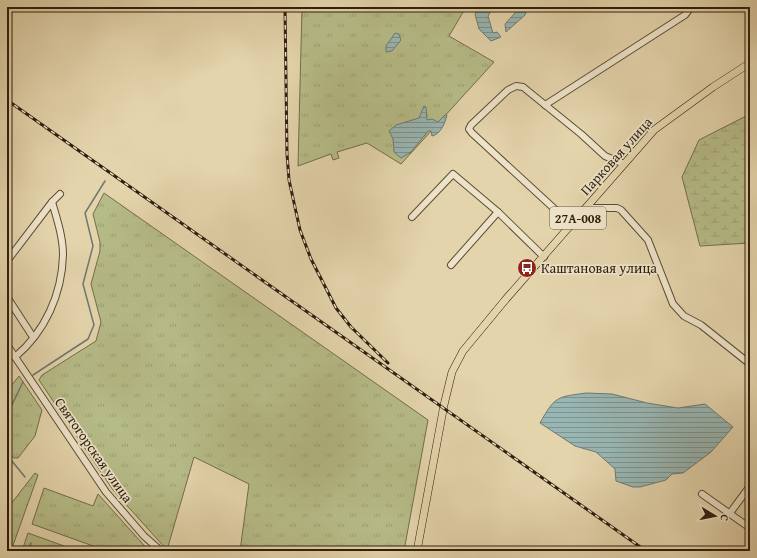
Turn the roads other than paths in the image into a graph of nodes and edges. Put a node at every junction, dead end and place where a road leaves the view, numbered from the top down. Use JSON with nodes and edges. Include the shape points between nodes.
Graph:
{"nodes":[{"id":1,"x":692,"y":7,"type":"edge"},
{"id":2,"x":750,"y":63,"type":"edge"},
{"id":3,"x":545,"y":105,"type":"junction"},
{"id":4,"x":624,"y":164,"type":"junction"},
{"id":5,"x":60,"y":194,"type":"dead end"},
{"id":6,"x":52,"y":202,"type":"junction"},
{"id":7,"x":586,"y":208,"type":"junction"},
{"id":8,"x":498,"y":212,"type":"junction"},
{"id":9,"x":412,"y":217,"type":"dead end"},
{"id":10,"x":572,"y":225,"type":"junction"},
{"id":11,"x":544,"y":257,"type":"junction"},
{"id":12,"x":7,"y":261,"type":"edge"},
{"id":13,"x":451,"y":265,"type":"dead end"},
{"id":14,"x":7,"y":297,"type":"edge"},
{"id":15,"x":33,"y":337,"type":"junction"},
{"id":16,"x":7,"y":345,"type":"edge"},
{"id":17,"x":15,"y":357,"type":"junction"},
{"id":18,"x":750,"y":364,"type":"edge"},
{"id":19,"x":750,"y":486,"type":"edge"},
{"id":20,"x":702,"y":494,"type":"dead end"},
{"id":21,"x":730,"y":513,"type":"junction"},
{"id":22,"x":750,"y":528,"type":"edge"},
{"id":23,"x":161,"y":551,"type":"edge"},
{"id":24,"x":417,"y":551,"type":"edge"}],
"edges":[{"from":1,"to":3,"type":"street","via":[[685,15]]},
{"from":2,"to":4,"type":"main road","name":"Парковая улица","number":"27А-008","via":[[654,130]]},
{"from":3,"to":4,"type":"street","via":[[605,156]]},
{"from":3,"to":10,"type":"street","via":[[523,87],[516,86],[508,90],[470,125],[469,129]]},
{"from":4,"to":7,"type":"main road","name":"Парковая улица","number":"27А-008"},
{"from":5,"to":6,"type":"street"},
{"from":6,"to":12,"type":"street"},
{"from":6,"to":15,"type":"street","via":[[60,230],[62,262],[57,295],[50,314]]},
{"from":7,"to":10,"type":"main road","name":"Парковая улица","number":"27А-008"},
{"from":7,"to":18,"type":"street","via":[[621,210],[648,240],[673,304],[684,316],[701,325]]},
{"from":8,"to":9,"type":"street","via":[[453,174]]},
{"from":8,"to":11,"type":"street"},
{"from":8,"to":13,"type":"street"},
{"from":10,"to":11,"type":"main road","name":"Парковая улица","number":"27А-008"},
{"from":11,"to":24,"type":"main road","name":"Парковая улица","number":"27А-008","via":[[463,351],[452,372]]},
{"from":14,"to":15,"type":"street"},
{"from":15,"to":17,"type":"street"},
{"from":16,"to":17,"type":"street","name":"Святогорская улица"},
{"from":17,"to":23,"type":"street","name":"Святогорская улица","via":[[106,492],[144,536]]},
{"from":19,"to":21,"type":"street"},
{"from":20,"to":21,"type":"street"},
{"from":21,"to":22,"type":"street"}]}
